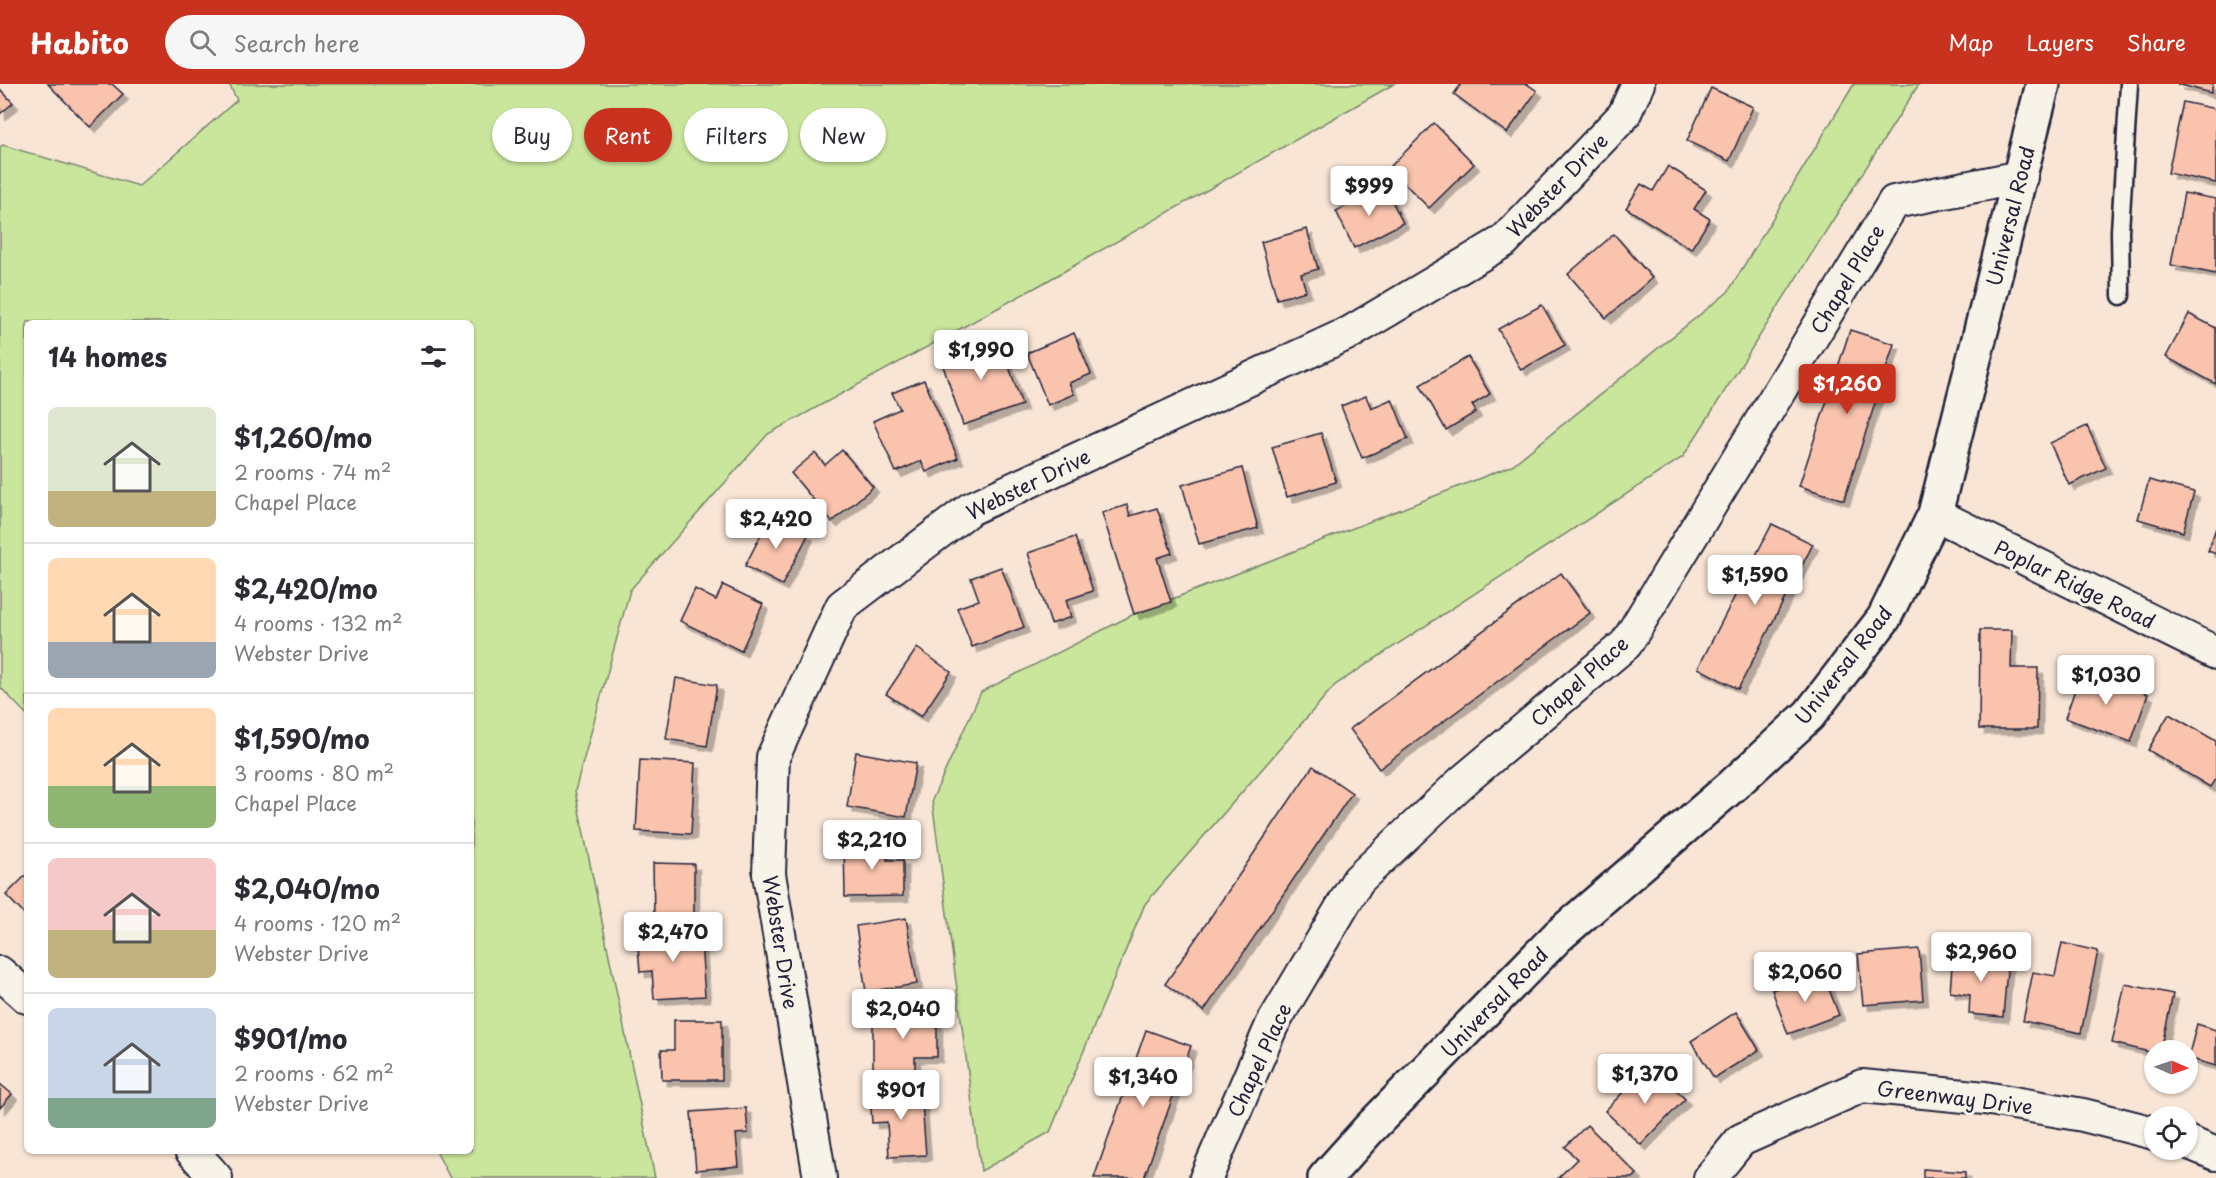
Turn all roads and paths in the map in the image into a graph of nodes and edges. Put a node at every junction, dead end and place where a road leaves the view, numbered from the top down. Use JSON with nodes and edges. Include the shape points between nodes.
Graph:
{"nodes":[{"id":1,"x":1638,"y":84,"type":"edge"},
{"id":2,"x":2043,"y":84,"type":"edge"},
{"id":3,"x":2129,"y":84,"type":"edge"},
{"id":4,"x":2021,"y":177,"type":"junction"},
{"id":5,"x":2121,"y":296,"type":"dead end"},
{"id":6,"x":1935,"y":514,"type":"junction"},
{"id":7,"x":2216,"y":653,"type":"edge"},
{"id":8,"x":0,"y":973,"type":"edge"},
{"id":9,"x":24,"y":994,"type":"edge"},
{"id":10,"x":2144,"y":1130,"type":"edge"},
{"id":11,"x":2198,"y":1147,"type":"edge"},
{"id":12,"x":195,"y":1154,"type":"edge"},
{"id":13,"x":2216,"y":1154,"type":"edge"},
{"id":14,"x":216,"y":1178,"type":"edge"},
{"id":15,"x":819,"y":1178,"type":"edge"},
{"id":16,"x":1206,"y":1178,"type":"edge"},
{"id":17,"x":1325,"y":1178,"type":"edge"},
{"id":18,"x":1710,"y":1178,"type":"edge"}],
"edges":[{"from":1,"to":15,"type":"street","name":"Webster Drive","via":[[1624,115],[1504,241],[1351,332],[970,509],[842,606],[773,757],[769,874]]},
{"from":2,"to":4,"type":"street","name":"Universal Road"},
{"from":3,"to":5,"type":"lane","via":[[2120,231]]},
{"from":4,"to":6,"type":"street","name":"Universal Road"},
{"from":4,"to":16,"type":"street","name":"Chapel Place","via":[[1894,202],[1626,644],[1463,781],[1358,880],[1272,1025]]},
{"from":6,"to":7,"type":"street","name":"Poplar Ridge Road"},
{"from":6,"to":17,"type":"street","name":"Universal Road","via":[[1884,618],[1809,715],[1558,936]]},
{"from":8,"to":9,"type":"street"},
{"from":10,"to":18,"type":"street","name":"Greenway Drive","via":[[1985,1098],[1862,1086],[1741,1140]]},
{"from":11,"to":13,"type":"street"},
{"from":12,"to":14,"type":"street"}]}
